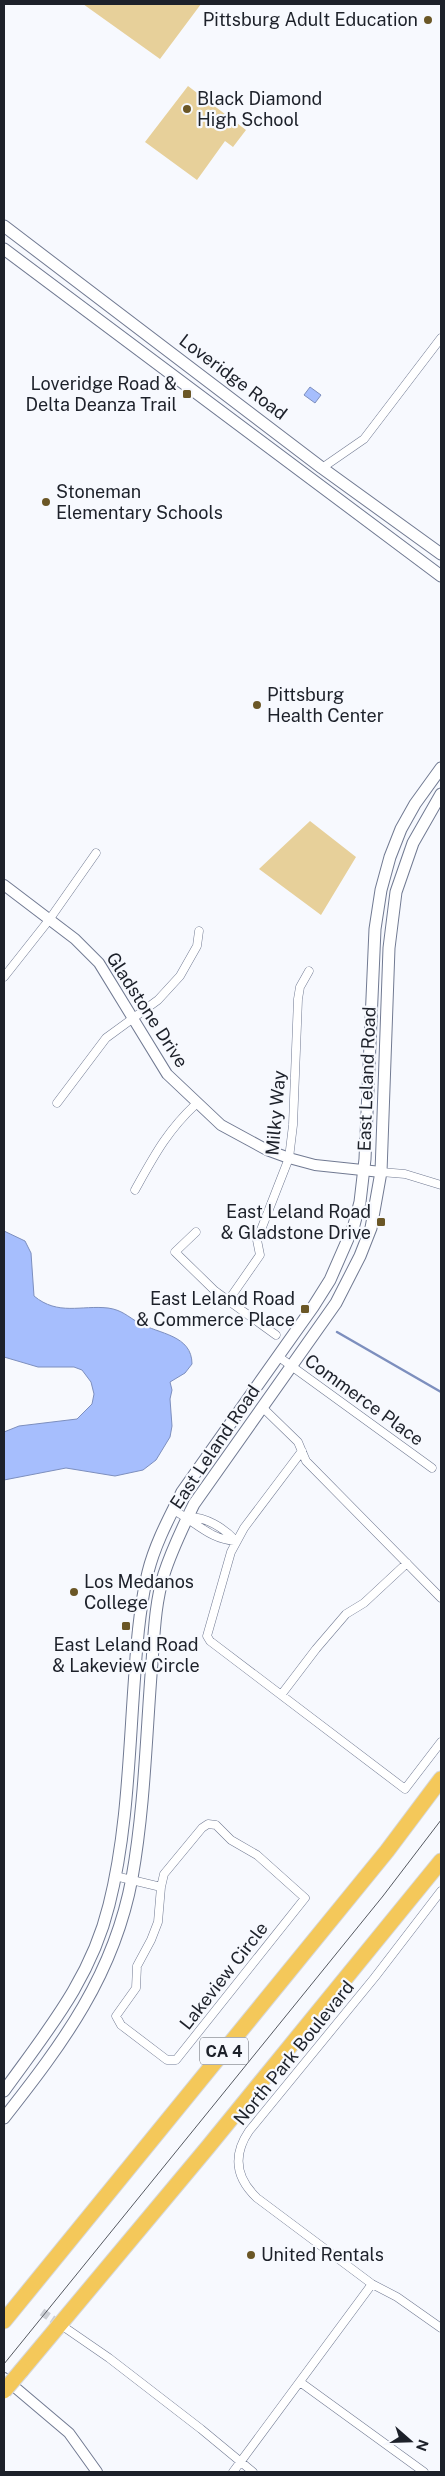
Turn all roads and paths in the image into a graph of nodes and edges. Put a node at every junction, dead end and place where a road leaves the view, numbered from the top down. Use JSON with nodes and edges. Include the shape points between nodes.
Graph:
{"nodes":[{"id":1,"x":4,"y":226,"type":"edge"},
{"id":2,"x":4,"y":248,"type":"edge"},
{"id":3,"x":441,"y":338,"type":"edge"},
{"id":4,"x":230,"y":396,"type":"junction"},
{"id":5,"x":215,"y":405,"type":"junction"},
{"id":6,"x":322,"y":468,"type":"junction"},
{"id":7,"x":441,"y":554,"type":"edge"},
{"id":8,"x":441,"y":576,"type":"edge"},
{"id":9,"x":441,"y":768,"type":"edge"},
{"id":10,"x":441,"y":794,"type":"edge"},
{"id":11,"x":96,"y":853,"type":"dead end"},
{"id":12,"x":4,"y":884,"type":"edge"},
{"id":13,"x":49,"y":920,"type":"junction"},
{"id":14,"x":199,"y":930,"type":"dead end"},
{"id":15,"x":309,"y":971,"type":"dead end"},
{"id":16,"x":4,"y":977,"type":"edge"},
{"id":17,"x":133,"y":1019,"type":"junction"},
{"id":18,"x":57,"y":1103,"type":"dead end"},
{"id":19,"x":196,"y":1104,"type":"junction"},
{"id":20,"x":289,"y":1158,"type":"junction"},
{"id":21,"x":364,"y":1170,"type":"junction"},
{"id":22,"x":381,"y":1172,"type":"junction"},
{"id":23,"x":441,"y":1185,"type":"edge"},
{"id":24,"x":135,"y":1190,"type":"dead end"},
{"id":25,"x":196,"y":1232,"type":"dead end"},
{"id":26,"x":228,"y":1301,"type":"junction"},
{"id":27,"x":276,"y":1335,"type":"dead end"},
{"id":28,"x":279,"y":1356,"type":"junction"},
{"id":29,"x":292,"y":1367,"type":"junction"},
{"id":30,"x":262,"y":1407,"type":"junction"},
{"id":31,"x":302,"y":1450,"type":"junction"},
{"id":32,"x":432,"y":1468,"type":"dead end"},
{"id":33,"x":173,"y":1510,"type":"junction"},
{"id":34,"x":187,"y":1517,"type":"junction"},
{"id":35,"x":236,"y":1541,"type":"junction"},
{"id":36,"x":407,"y":1563,"type":"junction"},
{"id":37,"x":441,"y":1598,"type":"edge"},
{"id":38,"x":281,"y":1695,"type":"junction"},
{"id":39,"x":441,"y":1742,"type":"edge"},
{"id":40,"x":441,"y":1779,"type":"edge"},
{"id":41,"x":441,"y":1861,"type":"edge"},
{"id":42,"x":115,"y":1876,"type":"junction"},
{"id":43,"x":132,"y":1880,"type":"junction"},
{"id":44,"x":161,"y":1887,"type":"junction"},
{"id":45,"x":441,"y":1891,"type":"edge"},
{"id":46,"x":4,"y":2091,"type":"edge"},
{"id":47,"x":4,"y":2118,"type":"edge"},
{"id":48,"x":372,"y":2284,"type":"junction"},
{"id":49,"x":4,"y":2321,"type":"edge"},
{"id":50,"x":64,"y":2327,"type":"tunnel mouth"},
{"id":51,"x":441,"y":2328,"type":"edge"},
{"id":52,"x":4,"y":2378,"type":"edge"},
{"id":53,"x":300,"y":2382,"type":"junction"},
{"id":54,"x":4,"y":2391,"type":"edge"},
{"id":55,"x":240,"y":2463,"type":"junction"},
{"id":56,"x":97,"y":2472,"type":"edge"},
{"id":57,"x":233,"y":2472,"type":"edge"},
{"id":58,"x":252,"y":2472,"type":"edge"},
{"id":59,"x":424,"y":2472,"type":"edge"}],
"edges":[{"from":1,"to":4,"type":"main road","name":"Loveridge Road"},
{"from":2,"to":5,"type":"main road","name":"Loveridge Road"},
{"from":3,"to":6,"type":"street","via":[[364,439]]},
{"from":4,"to":5,"type":"main road"},
{"from":4,"to":6,"type":"main road","name":"Loveridge Road"},
{"from":5,"to":8,"type":"main road","name":"Loveridge Road"},
{"from":6,"to":7,"type":"main road","name":"Loveridge Road"},
{"from":9,"to":21,"type":"main road","name":"East Leland Road","via":[[415,804],[402,829],[381,890],[376,929]]},
{"from":10,"to":22,"type":"main road","name":"East Leland Road","via":[[413,842],[396,892],[389,948]]},
{"from":11,"to":13,"type":"street"},
{"from":12,"to":13,"type":"street","name":"Gladstone Drive"},
{"from":13,"to":16,"type":"street"},
{"from":13,"to":17,"type":"street","name":"Gladstone Drive","via":[[75,938],[99,963]]},
{"from":14,"to":17,"type":"street","via":[[197,946],[180,976],[158,1000]]},
{"from":15,"to":20,"type":"street","name":"Milky Way","via":[[300,987],[298,999]]},
{"from":17,"to":18,"type":"street","via":[[106,1038]]},
{"from":17,"to":19,"type":"street","name":"Gladstone Drive","via":[[167,1074]]},
{"from":19,"to":20,"type":"street","name":"Gladstone Drive","via":[[221,1125]]},
{"from":19,"to":24,"type":"street","via":[[176,1122]]},
{"from":20,"to":21,"type":"street","name":"Gladstone Drive","via":[[315,1165]]},
{"from":20,"to":26,"type":"street","name":"Milky Way","via":[[257,1240],[260,1255]]},
{"from":21,"to":22,"type":"street","name":"Gladstone Drive"},
{"from":21,"to":28,"type":"main road","name":"East Leland Road","via":[[354,1225],[345,1249],[330,1280]]},
{"from":22,"to":23,"type":"street","name":"Gladstone Drive","via":[[405,1174]]},
{"from":22,"to":29,"type":"main road","name":"East Leland Road","via":[[375,1211],[360,1256],[336,1303]]},
{"from":25,"to":26,"type":"street","via":[[175,1252]]},
{"from":26,"to":27,"type":"street"},
{"from":28,"to":29,"type":"street","name":"Commerce Place"},
{"from":28,"to":33,"type":"main road","name":"East Leland Road","via":[[202,1463]]},
{"from":29,"to":30,"type":"main road","name":"East Leland Road"},
{"from":29,"to":32,"type":"street","name":"Commerce Place"},
{"from":30,"to":31,"type":"street","via":[[298,1442]]},
{"from":30,"to":34,"type":"main road","name":"East Leland Road"},
{"from":31,"to":35,"type":"street"},
{"from":31,"to":36,"type":"street","via":[[306,1461]]},
{"from":33,"to":34,"type":"street"},
{"from":33,"to":42,"type":"main road","name":"East Leland Road","via":[[148,1570],[139,1614],[123,1824]]},
{"from":34,"to":35,"type":"street","via":[[195,1526],[223,1541]]},
{"from":34,"to":43,"type":"main road","name":"East Leland Road","via":[[164,1575],[156,1614],[139,1833]]},
{"from":35,"to":38,"type":"street","via":[[208,1636],[210,1641]]},
{"from":36,"to":37,"type":"street"},
{"from":36,"to":38,"type":"street","via":[[364,1603],[346,1614]]},
{"from":38,"to":39,"type":"street","via":[[405,1789]]},
{"from":40,"to":49,"type":"highway","number":"CA 4","via":[[387,1851]]},
{"from":41,"to":54,"type":"highway","number":"CA 4","bridge":true,"via":[[208,2148]]},
{"from":42,"to":43,"type":"street"},
{"from":42,"to":46,"type":"main road","name":"East Leland Road","via":[[96,1947],[75,1989],[61,2014]]},
{"from":43,"to":44,"type":"street"},
{"from":43,"to":47,"type":"main road","name":"East Leland Road","via":[[117,1932],[91,1996],[58,2049]]},
{"from":44,"to":44,"type":"street","name":"Lakeview Circle","via":[[164,1874],[208,1824],[216,1825],[231,1840],[257,1856],[305,1898],[176,2060],[167,2060],[156,2052],[121,2025],[116,2016],[136,1988],[137,1966],[158,1922]]},
{"from":45,"to":48,"type":"street","name":"North Park Boulevard","via":[[249,2131],[239,2156],[242,2181],[257,2198]]},
{"from":48,"to":51,"type":"street","name":"North Park Boulevard"},
{"from":48,"to":53,"type":"street"},
{"from":50,"to":55,"type":"street","via":[[171,2405]]},
{"from":52,"to":56,"type":"street","via":[[69,2433]]},
{"from":53,"to":55,"type":"street"},
{"from":53,"to":59,"type":"street"},
{"from":55,"to":57,"type":"street"},
{"from":55,"to":58,"type":"street"}]}
